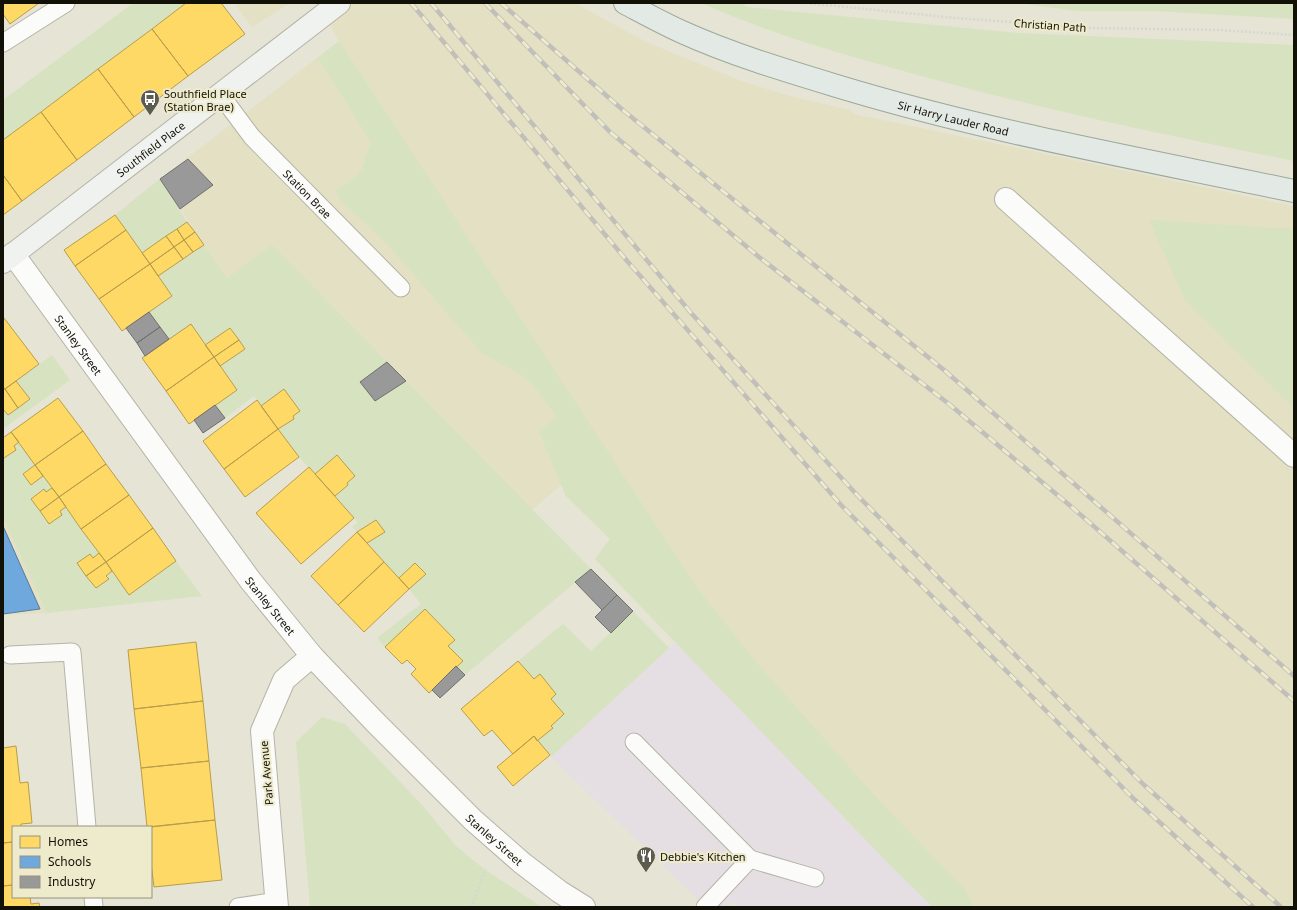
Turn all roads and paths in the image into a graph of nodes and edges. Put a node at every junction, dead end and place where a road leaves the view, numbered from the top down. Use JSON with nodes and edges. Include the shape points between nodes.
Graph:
{"nodes":[{"id":1,"x":66,"y":3,"type":"edge"},
{"id":2,"x":339,"y":3,"type":"edge"},
{"id":3,"x":625,"y":3,"type":"edge"},
{"id":4,"x":806,"y":3,"type":"edge"},
{"id":5,"x":1294,"y":35,"type":"edge"},
{"id":6,"x":3,"y":43,"type":"edge"},
{"id":7,"x":220,"y":94,"type":"junction"},
{"id":8,"x":1294,"y":191,"type":"edge"},
{"id":9,"x":1006,"y":199,"type":"dead end"},
{"id":10,"x":8,"y":258,"type":"edge"},
{"id":11,"x":401,"y":288,"type":"dead end"},
{"id":12,"x":1294,"y":456,"type":"edge"},
{"id":13,"x":10,"y":656,"type":"dead end"},
{"id":14,"x":312,"y":656,"type":"junction"},
{"id":15,"x":634,"y":742,"type":"dead end"},
{"id":16,"x":87,"y":826,"type":"edge"},
{"id":17,"x":497,"y":841,"type":"junction"},
{"id":18,"x":750,"y":860,"type":"junction"},
{"id":19,"x":815,"y":878,"type":"dead end"},
{"id":20,"x":277,"y":904,"type":"edge"},
{"id":21,"x":238,"y":907,"type":"edge"},
{"id":22,"x":471,"y":907,"type":"edge"},
{"id":23,"x":584,"y":907,"type":"edge"},
{"id":24,"x":705,"y":907,"type":"edge"}],
"edges":[{"from":1,"to":6,"type":"lane"},
{"from":2,"to":7,"type":"street","name":"Southfield Place"},
{"from":3,"to":8,"type":"main road","name":"Sir Harry Lauder Road","via":[[682,32],[740,55],[890,102],[1062,144]]},
{"from":4,"to":5,"type":"path","name":"Christian Path","via":[[1091,28],[1219,30]]},
{"from":7,"to":10,"type":"street","name":"Southfield Place"},
{"from":7,"to":11,"type":"lane","name":"Station Brae","via":[[252,137]]},
{"from":9,"to":12,"type":"street"},
{"from":10,"to":14,"type":"street","name":"Stanley Street","via":[[250,580]]},
{"from":13,"to":16,"type":"lane","via":[[72,652]]},
{"from":14,"to":17,"type":"street","name":"Stanley Street","via":[[436,784]]},
{"from":14,"to":20,"type":"street","name":"Park Avenue","via":[[284,680],[262,731]]},
{"from":15,"to":18,"type":"lane"},
{"from":17,"to":22,"type":"path"},
{"from":17,"to":23,"type":"street","name":"Stanley Street","via":[[560,892]]},
{"from":18,"to":19,"type":"lane"},
{"from":18,"to":24,"type":"lane"},
{"from":20,"to":21,"type":"lane"}]}
